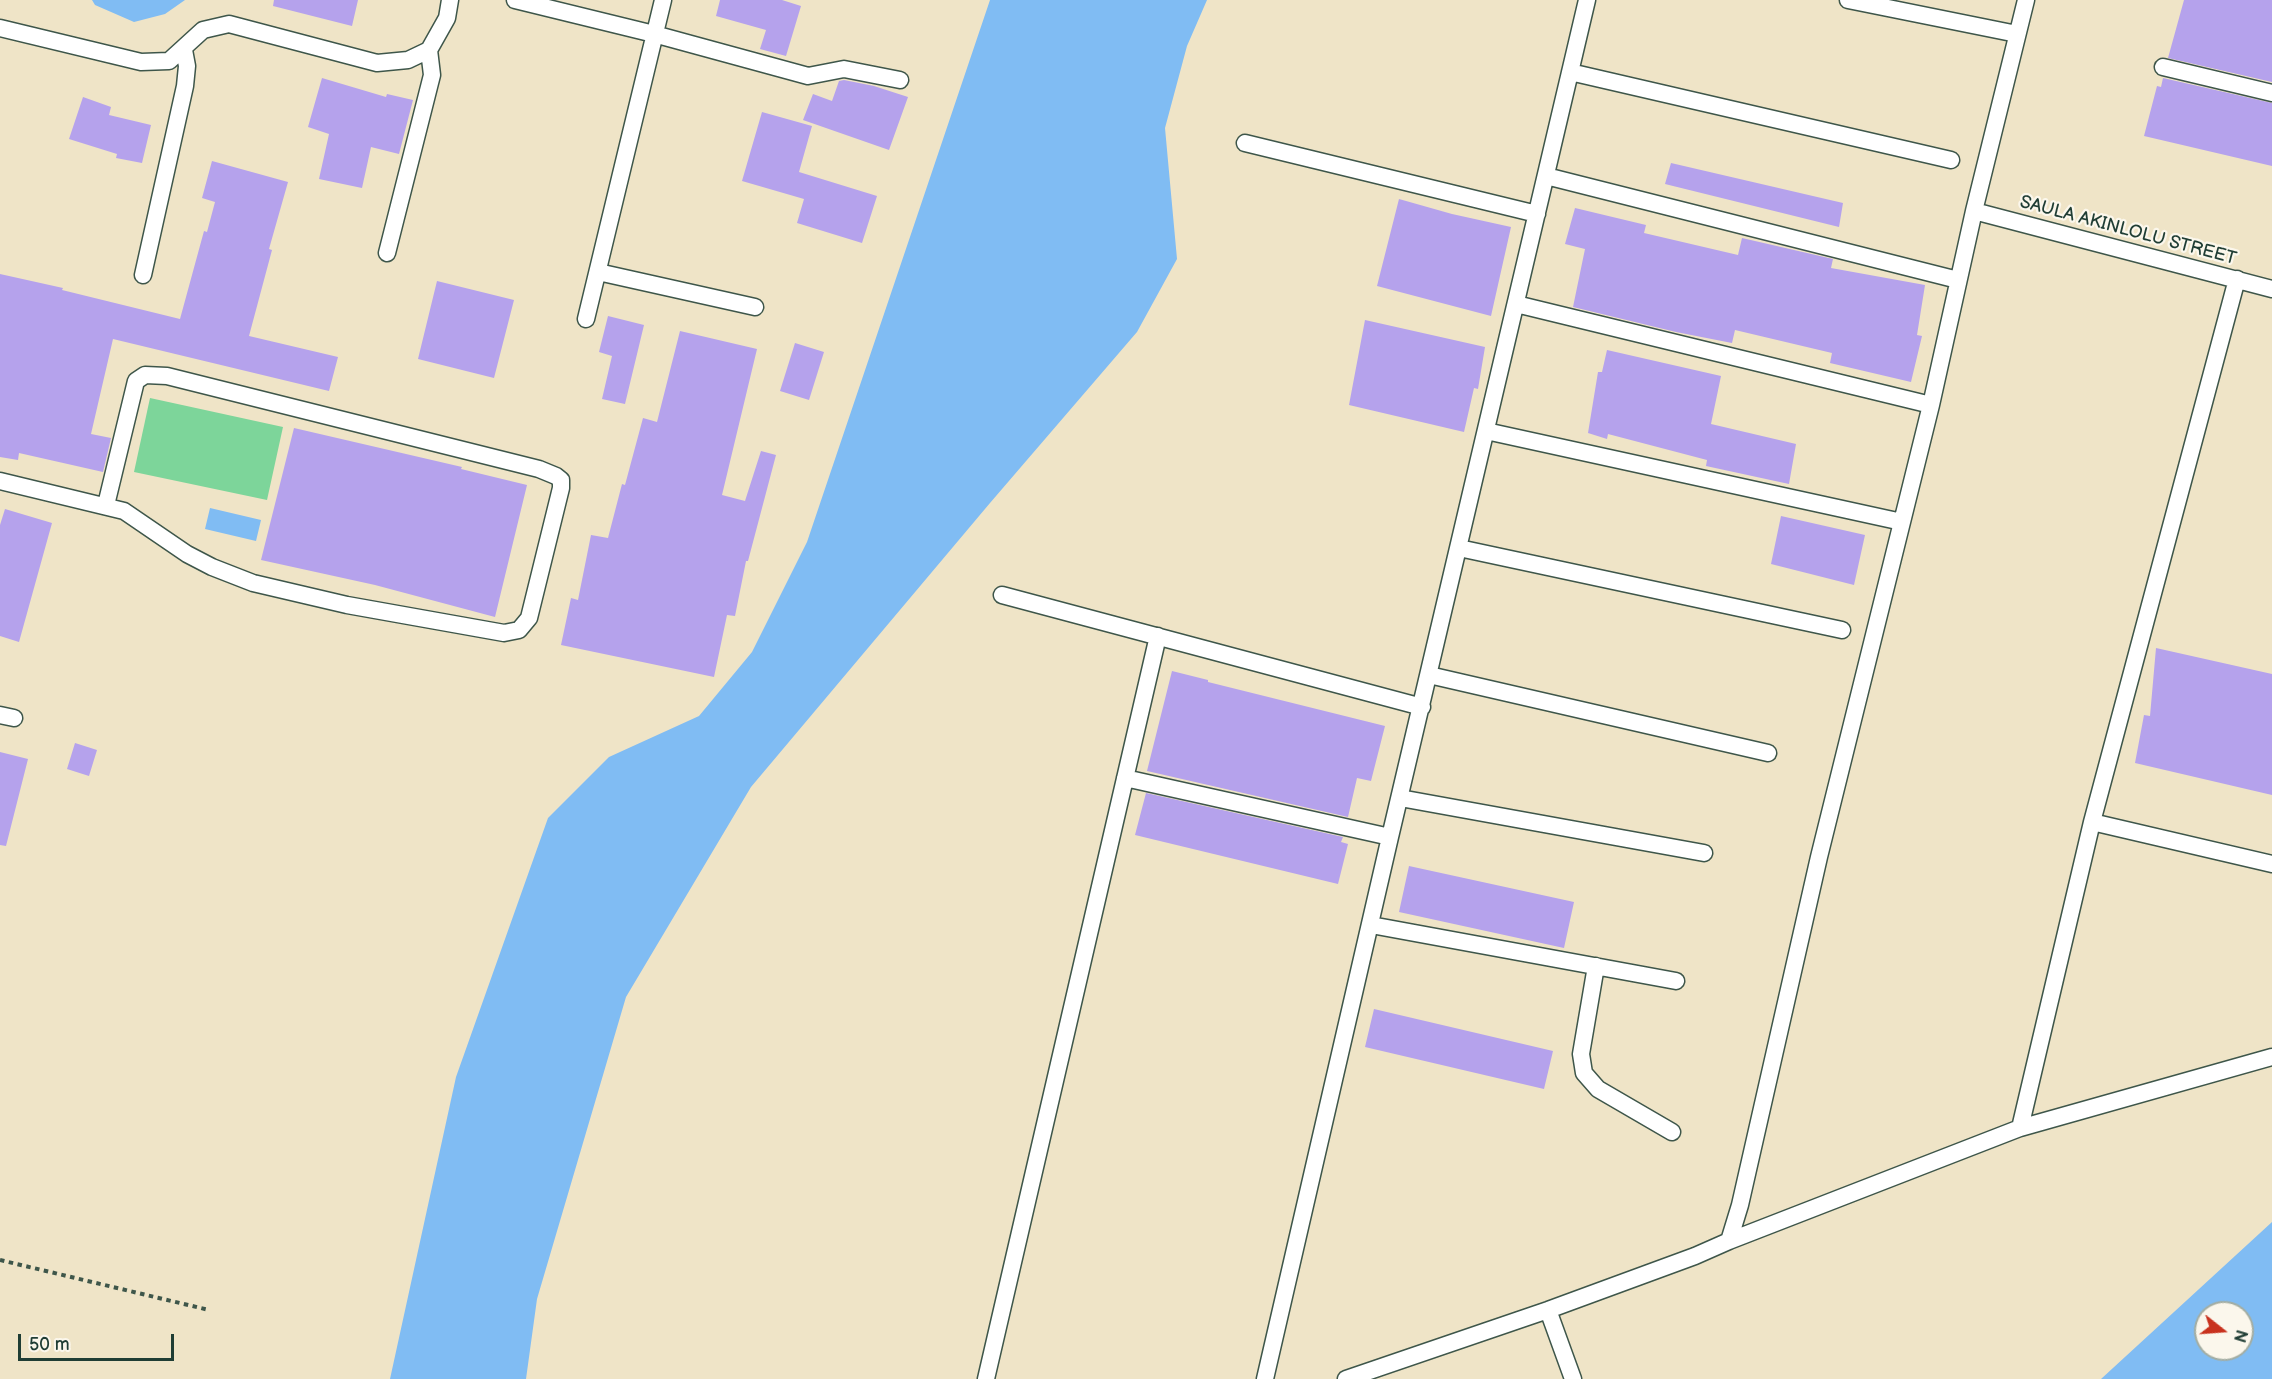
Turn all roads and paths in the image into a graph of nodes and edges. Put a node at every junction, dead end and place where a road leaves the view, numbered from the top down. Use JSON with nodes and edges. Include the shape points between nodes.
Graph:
{"nodes":[{"id":1,"x":450,"y":0,"type":"edge"},
{"id":2,"x":515,"y":0,"type":"edge"},
{"id":3,"x":663,"y":0,"type":"edge"},
{"id":4,"x":1587,"y":0,"type":"edge"},
{"id":5,"x":1848,"y":0,"type":"edge"},
{"id":6,"x":2026,"y":0,"type":"edge"},
{"id":7,"x":0,"y":28,"type":"edge"},
{"id":8,"x":2017,"y":33,"type":"junction"},
{"id":9,"x":654,"y":34,"type":"junction"},
{"id":10,"x":184,"y":50,"type":"junction"},
{"id":11,"x":429,"y":50,"type":"junction"},
{"id":12,"x":2163,"y":67,"type":"dead end"},
{"id":13,"x":1570,"y":72,"type":"junction"},
{"id":14,"x":900,"y":80,"type":"dead end"},
{"id":15,"x":2272,"y":93,"type":"edge"},
{"id":16,"x":1245,"y":143,"type":"dead end"},
{"id":17,"x":1951,"y":160,"type":"dead end"},
{"id":18,"x":1546,"y":176,"type":"junction"},
{"id":19,"x":1974,"y":211,"type":"junction"},
{"id":20,"x":1537,"y":214,"type":"junction"},
{"id":21,"x":387,"y":254,"type":"dead end"},
{"id":22,"x":598,"y":272,"type":"junction"},
{"id":23,"x":143,"y":275,"type":"dead end"},
{"id":24,"x":2237,"y":279,"type":"junction"},
{"id":25,"x":1958,"y":280,"type":"junction"},
{"id":26,"x":2272,"y":289,"type":"edge"},
{"id":27,"x":1516,"y":304,"type":"junction"},
{"id":28,"x":755,"y":307,"type":"dead end"},
{"id":29,"x":586,"y":319,"type":"dead end"},
{"id":30,"x":1931,"y":405,"type":"junction"},
{"id":31,"x":1486,"y":431,"type":"junction"},
{"id":32,"x":0,"y":481,"type":"edge"},
{"id":33,"x":106,"y":506,"type":"junction"},
{"id":34,"x":1902,"y":522,"type":"junction"},
{"id":35,"x":1459,"y":548,"type":"junction"},
{"id":36,"x":1002,"y":595,"type":"dead end"},
{"id":37,"x":1842,"y":630,"type":"dead end"},
{"id":38,"x":1158,"y":636,"type":"junction"},
{"id":39,"x":1429,"y":675,"type":"junction"},
{"id":40,"x":1422,"y":707,"type":"junction"},
{"id":41,"x":1768,"y":753,"type":"dead end"},
{"id":42,"x":1125,"y":778,"type":"junction"},
{"id":43,"x":1400,"y":798,"type":"junction"},
{"id":44,"x":2092,"y":822,"type":"junction"},
{"id":45,"x":1390,"y":837,"type":"junction"},
{"id":46,"x":1704,"y":854,"type":"dead end"},
{"id":47,"x":2272,"y":864,"type":"edge"},
{"id":48,"x":1371,"y":925,"type":"junction"},
{"id":49,"x":1596,"y":966,"type":"junction"},
{"id":50,"x":1676,"y":981,"type":"dead end"},
{"id":51,"x":2272,"y":1057,"type":"edge"},
{"id":52,"x":2020,"y":1128,"type":"junction"},
{"id":53,"x":1672,"y":1132,"type":"dead end"},
{"id":54,"x":1730,"y":1241,"type":"junction"},
{"id":55,"x":0,"y":1260,"type":"edge"},
{"id":56,"x":209,"y":1310,"type":"dead end"},
{"id":57,"x":1548,"y":1310,"type":"junction"},
{"id":58,"x":986,"y":1379,"type":"edge"},
{"id":59,"x":1265,"y":1379,"type":"edge"},
{"id":60,"x":1346,"y":1379,"type":"edge"},
{"id":61,"x":1573,"y":1379,"type":"edge"}],
"edges":[{"from":1,"to":11,"type":"street","via":[[447,18]]},
{"from":2,"to":9,"type":"street"},
{"from":3,"to":9,"type":"street"},
{"from":4,"to":13,"type":"street"},
{"from":5,"to":8,"type":"street"},
{"from":6,"to":8,"type":"street"},
{"from":7,"to":10,"type":"street","via":[[141,62],[169,61]]},
{"from":8,"to":19,"type":"street"},
{"from":9,"to":14,"type":"street","via":[[808,76],[843,69]]},
{"from":9,"to":22,"type":"street"},
{"from":10,"to":11,"type":"street","via":[[203,30],[229,24],[377,63],[408,60]]},
{"from":10,"to":23,"type":"street","via":[[185,86]]},
{"from":11,"to":21,"type":"street","via":[[432,75]]},
{"from":12,"to":15,"type":"street"},
{"from":13,"to":17,"type":"street"},
{"from":13,"to":18,"type":"street"},
{"from":16,"to":20,"type":"street"},
{"from":18,"to":20,"type":"street"},
{"from":18,"to":25,"type":"street"},
{"from":19,"to":24,"type":"street","name":"SAULA AKINLOLU STREET"},
{"from":19,"to":25,"type":"street"},
{"from":20,"to":27,"type":"street"},
{"from":22,"to":28,"type":"street"},
{"from":22,"to":29,"type":"street"},
{"from":24,"to":26,"type":"street","name":"SAULA AKINLOLU STREET"},
{"from":24,"to":44,"type":"street"},
{"from":25,"to":30,"type":"street"},
{"from":27,"to":30,"type":"street"},
{"from":27,"to":31,"type":"street"},
{"from":30,"to":34,"type":"street"},
{"from":31,"to":34,"type":"street"},
{"from":31,"to":35,"type":"street"},
{"from":32,"to":33,"type":"street"},
{"from":33,"to":33,"type":"street","via":[[124,511],[187,554],[253,583],[347,605],[504,633],[519,630],[529,618],[561,480],[531,466],[167,376],[145,375],[136,381]]},
{"from":34,"to":54,"type":"street"},
{"from":35,"to":37,"type":"street"},
{"from":35,"to":39,"type":"street"},
{"from":36,"to":38,"type":"street"},
{"from":38,"to":40,"type":"street"},
{"from":38,"to":42,"type":"street"},
{"from":39,"to":40,"type":"street"},
{"from":39,"to":41,"type":"street"},
{"from":40,"to":43,"type":"street"},
{"from":42,"to":45,"type":"street"},
{"from":42,"to":58,"type":"street"},
{"from":43,"to":45,"type":"street"},
{"from":43,"to":46,"type":"street"},
{"from":44,"to":47,"type":"street"},
{"from":44,"to":52,"type":"street"},
{"from":45,"to":48,"type":"street"},
{"from":48,"to":49,"type":"street"},
{"from":48,"to":59,"type":"street"},
{"from":49,"to":50,"type":"street"},
{"from":49,"to":53,"type":"street","via":[[1581,1054],[1584,1073],[1598,1089]]},
{"from":51,"to":52,"type":"street"},
{"from":52,"to":54,"type":"street"},
{"from":54,"to":57,"type":"street"},
{"from":55,"to":56,"type":"path"},
{"from":57,"to":60,"type":"street"},
{"from":57,"to":61,"type":"street"}]}
